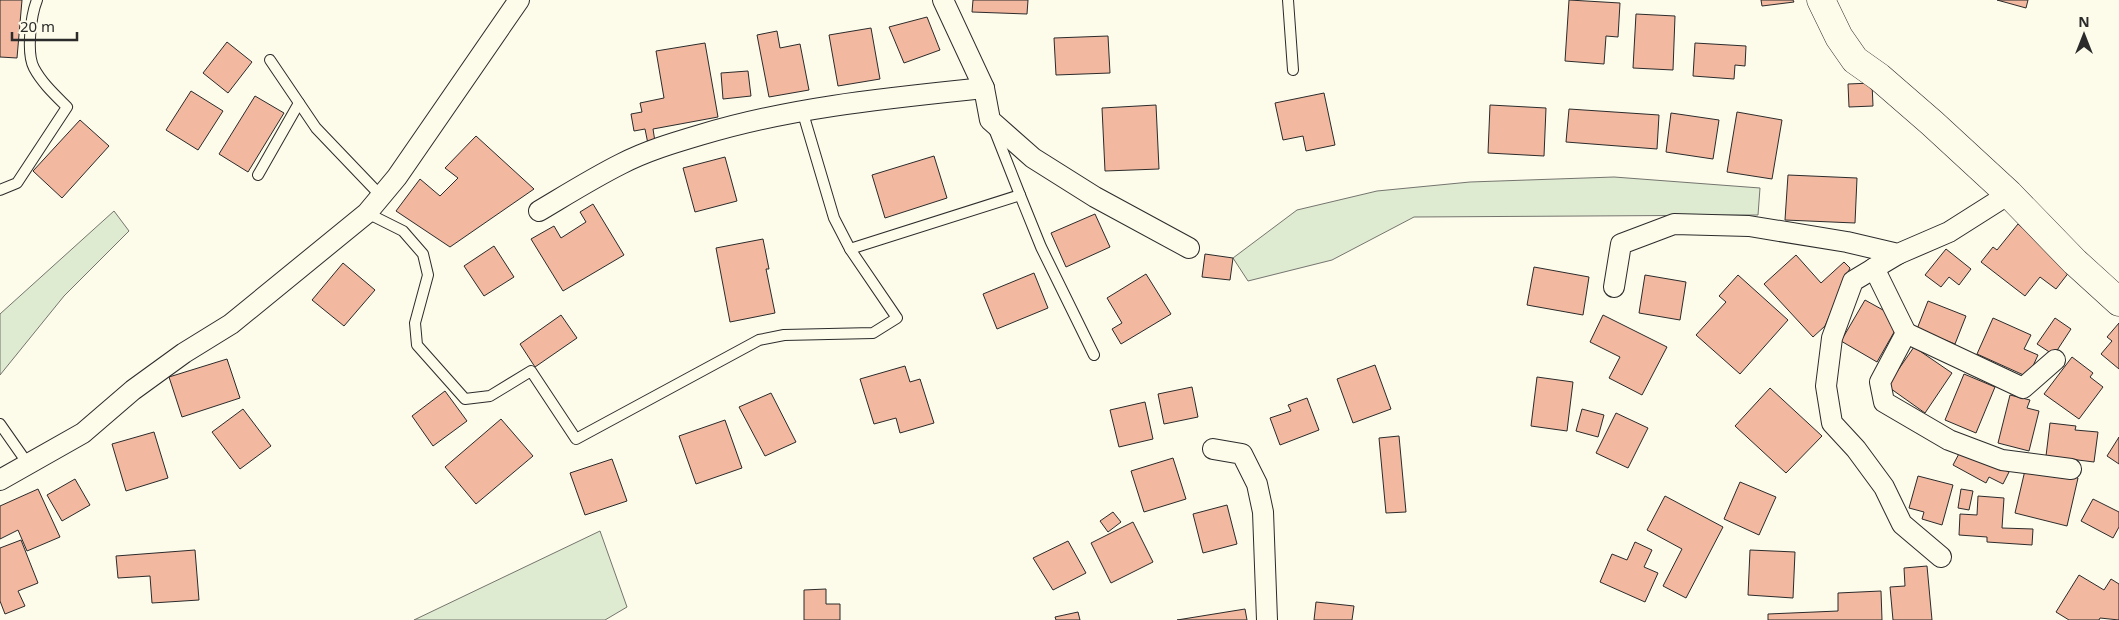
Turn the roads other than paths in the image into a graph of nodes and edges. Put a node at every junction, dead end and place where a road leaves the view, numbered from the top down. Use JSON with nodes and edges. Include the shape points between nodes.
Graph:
{"nodes":[{"id":1,"x":37,"y":0,"type":"edge"},
{"id":2,"x":519,"y":0,"type":"edge"},
{"id":3,"x":943,"y":0,"type":"edge"},
{"id":4,"x":1288,"y":0,"type":"edge"},
{"id":5,"x":1821,"y":0,"type":"edge"},
{"id":6,"x":270,"y":60,"type":"dead end"},
{"id":7,"x":1293,"y":70,"type":"dead end"},
{"id":8,"x":984,"y":88,"type":"junction"},
{"id":9,"x":299,"y":103,"type":"junction"},
{"id":10,"x":802,"y":110,"type":"junction"},
{"id":11,"x":990,"y":120,"type":"junction"},
{"id":12,"x":258,"y":175,"type":"dead end"},
{"id":13,"x":0,"y":190,"type":"edge"},
{"id":14,"x":2009,"y":194,"type":"junction"},
{"id":15,"x":1020,"y":195,"type":"junction"},
{"id":16,"x":381,"y":196,"type":"junction"},
{"id":17,"x":538,"y":211,"type":"dead end"},
{"id":18,"x":367,"y":212,"type":"junction"},
{"id":19,"x":1190,"y":248,"type":"dead end"},
{"id":20,"x":850,"y":249,"type":"junction"},
{"id":21,"x":1898,"y":254,"type":"junction"},
{"id":22,"x":1874,"y":268,"type":"junction"},
{"id":23,"x":1614,"y":287,"type":"dead end"},
{"id":24,"x":2119,"y":302,"type":"edge"},
{"id":25,"x":1906,"y":333,"type":"junction"},
{"id":26,"x":1094,"y":355,"type":"dead end"},
{"id":27,"x":2055,"y":360,"type":"dead end"},
{"id":28,"x":0,"y":424,"type":"edge"},
{"id":29,"x":1213,"y":449,"type":"dead end"},
{"id":30,"x":28,"y":464,"type":"junction"},
{"id":31,"x":2071,"y":469,"type":"dead end"},
{"id":32,"x":0,"y":480,"type":"edge"},
{"id":33,"x":1941,"y":557,"type":"dead end"},
{"id":34,"x":1267,"y":620,"type":"edge"}],
"edges":[{"from":1,"to":13,"type":"lane","via":[[32,12],[30,36],[33,67],[66,107],[17,183]]},
{"from":2,"to":16,"type":"street"},
{"from":3,"to":8,"type":"street"},
{"from":4,"to":7,"type":"lane"},
{"from":5,"to":14,"type":"street","via":[[1838,37],[1855,60],[1932,123]]},
{"from":6,"to":9,"type":"lane"},
{"from":8,"to":10,"type":"street","via":[[880,98]]},
{"from":8,"to":11,"type":"street"},
{"from":9,"to":12,"type":"lane"},
{"from":9,"to":16,"type":"lane","via":[[316,128]]},
{"from":10,"to":17,"type":"street","via":[[731,125],[672,143],[622,163]]},
{"from":10,"to":20,"type":"lane","via":[[834,218]]},
{"from":11,"to":15,"type":"lane"},
{"from":11,"to":19,"type":"street","via":[[1033,158]]},
{"from":14,"to":21,"type":"street","via":[[1949,232]]},
{"from":14,"to":24,"type":"street"},
{"from":15,"to":20,"type":"lane"},
{"from":15,"to":26,"type":"lane","via":[[1041,247]]},
{"from":16,"to":18,"type":"street"},
{"from":18,"to":20,"type":"lane","via":[[403,231],[423,254],[428,275],[415,323],[417,345],[465,400],[490,396],[531,372],[576,439],[759,340],[784,335],[872,333],[897,318]]},
{"from":18,"to":30,"type":"street","via":[[231,324],[132,390],[83,433]]},
{"from":21,"to":22,"type":"street"},
{"from":21,"to":23,"type":"street","via":[[1749,226],[1674,224],[1621,244]]},
{"from":22,"to":25,"type":"street"},
{"from":22,"to":33,"type":"street","via":[[1853,281],[1832,338],[1826,386],[1832,423],[1884,487],[1902,524]]},
{"from":25,"to":27,"type":"street","via":[[2023,388]]},
{"from":25,"to":31,"type":"street","via":[[1880,382],[1884,402],[1949,440],[2002,460]]},
{"from":28,"to":30,"type":"lane"},
{"from":29,"to":34,"type":"street","via":[[1242,454],[1257,484],[1263,512]]},
{"from":30,"to":32,"type":"street"}]}
